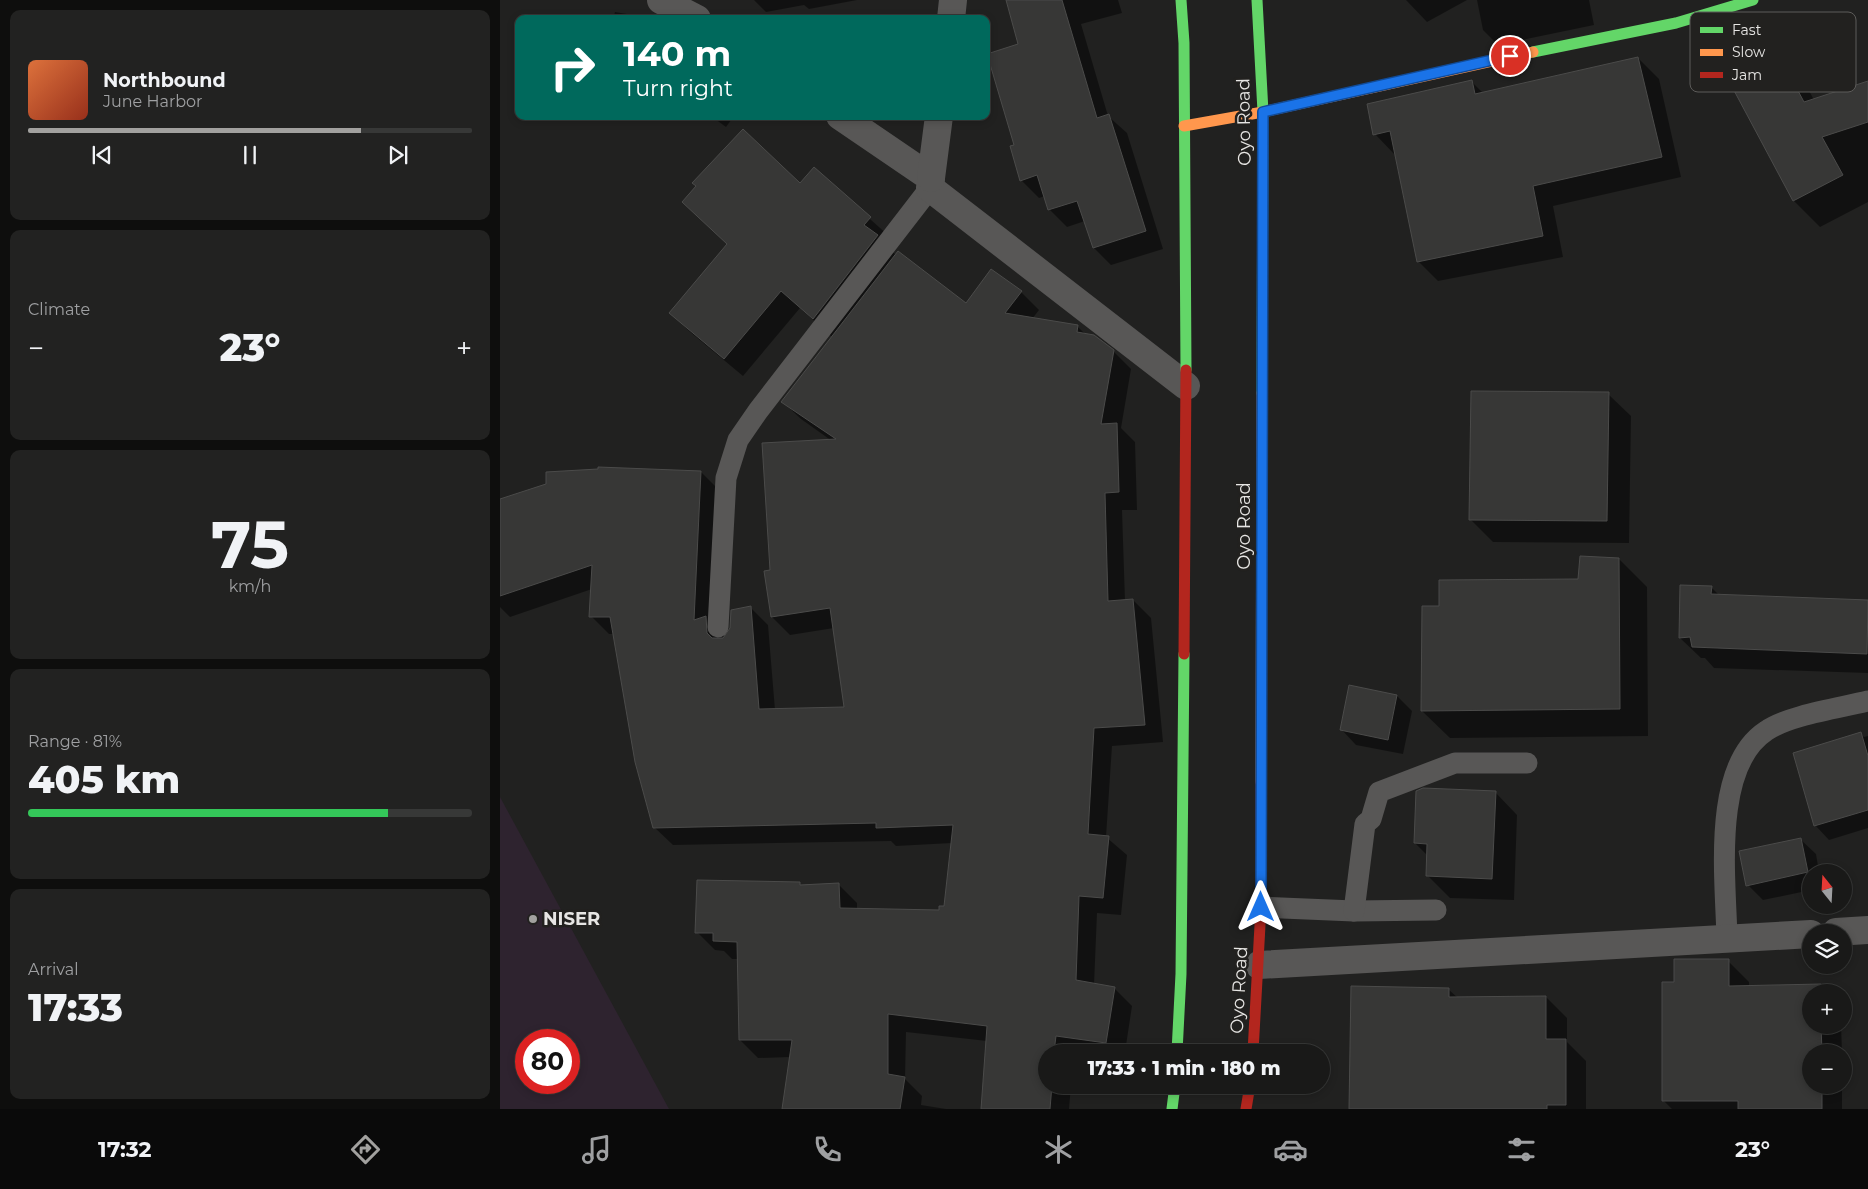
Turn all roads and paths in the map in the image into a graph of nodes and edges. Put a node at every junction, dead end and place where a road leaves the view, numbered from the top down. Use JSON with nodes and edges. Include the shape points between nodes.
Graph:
{"nodes":[{"id":1,"x":661,"y":0,"type":"edge"},
{"id":2,"x":953,"y":0,"type":"edge"},
{"id":3,"x":1182,"y":0,"type":"edge"},
{"id":4,"x":1257,"y":0,"type":"edge"},
{"id":5,"x":1753,"y":0,"type":"edge"},
{"id":6,"x":1713,"y":12,"type":"edge"},
{"id":7,"x":689,"y":15,"type":"edge"},
{"id":8,"x":951,"y":15,"type":"edge"},
{"id":9,"x":1690,"y":19,"type":"edge"},
{"id":10,"x":1263,"y":112,"type":"junction"},
{"id":11,"x":845,"y":120,"type":"edge"},
{"id":12,"x":938,"y":120,"type":"edge"},
{"id":13,"x":1184,"y":126,"type":"junction"},
{"id":14,"x":930,"y":183,"type":"junction"},
{"id":15,"x":1186,"y":386,"type":"junction"},
{"id":16,"x":718,"y":627,"type":"dead end"},
{"id":17,"x":1868,"y":701,"type":"edge"},
{"id":18,"x":1527,"y":763,"type":"dead end"},
{"id":19,"x":1261,"y":907,"type":"junction"},
{"id":20,"x":1436,"y":910,"type":"dead end"},
{"id":21,"x":1354,"y":911,"type":"junction"},
{"id":22,"x":1868,"y":930,"type":"edge"},
{"id":23,"x":1852,"y":931,"type":"edge"},
{"id":24,"x":1802,"y":935,"type":"edge"},
{"id":25,"x":1727,"y":940,"type":"junction"},
{"id":26,"x":1259,"y":965,"type":"junction"},
{"id":27,"x":1177,"y":1044,"type":"edge"},
{"id":28,"x":1254,"y":1044,"type":"edge"},
{"id":29,"x":1174,"y":1094,"type":"edge"},
{"id":30,"x":1248,"y":1094,"type":"edge"},
{"id":31,"x":1172,"y":1109,"type":"edge"},
{"id":32,"x":1246,"y":1109,"type":"edge"}],
"edges":[{"from":1,"to":7,"type":"street"},
{"from":2,"to":8,"type":"street"},
{"from":3,"to":13,"type":"main road"},
{"from":4,"to":10,"type":"main road","name":"Oyo Road"},
{"from":5,"to":6,"type":"main road"},
{"from":9,"to":10,"type":"main road"},
{"from":10,"to":13,"type":"main road"},
{"from":10,"to":19,"type":"main road","name":"Oyo Road"},
{"from":11,"to":14,"type":"street"},
{"from":12,"to":14,"type":"street"},
{"from":13,"to":15,"type":"main road"},
{"from":14,"to":15,"type":"street"},
{"from":14,"to":16,"type":"lane","via":[[738,440],[726,478]]},
{"from":15,"to":27,"type":"main road","via":[[1181,974]]},
{"from":17,"to":25,"type":"lane","via":[[1786,721],[1766,730],[1747,747],[1737,765],[1730,792],[1726,840]]},
{"from":18,"to":21,"type":"lane","via":[[1455,763],[1379,792],[1371,819],[1365,824]]},
{"from":19,"to":21,"type":"lane"},
{"from":19,"to":26,"type":"main road","name":"Oyo Road"},
{"from":20,"to":21,"type":"lane"},
{"from":22,"to":23,"type":"street"},
{"from":24,"to":25,"type":"street"},
{"from":25,"to":26,"type":"street"},
{"from":26,"to":28,"type":"main road","name":"Oyo Road"},
{"from":29,"to":31,"type":"main road"},
{"from":30,"to":32,"type":"main road"}]}
